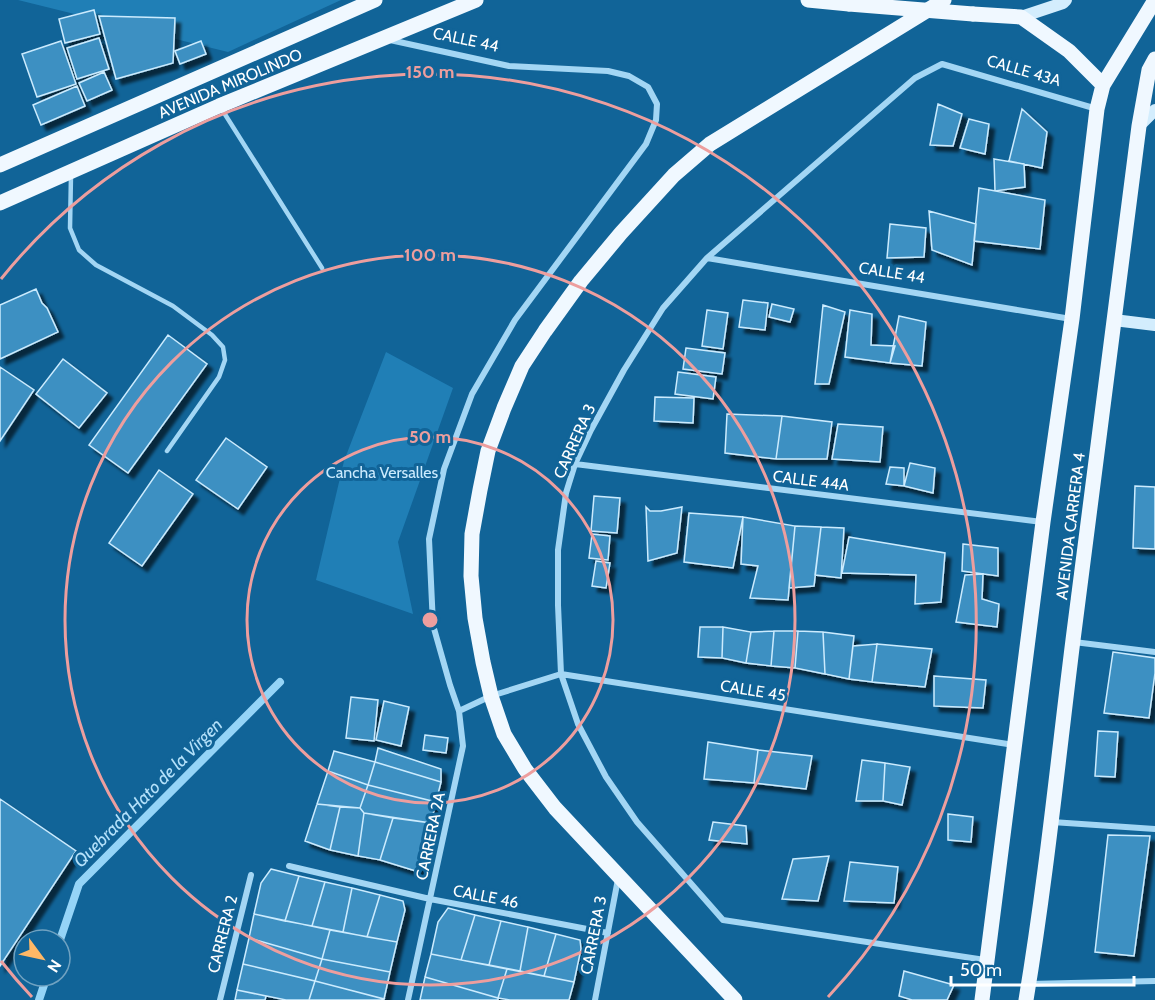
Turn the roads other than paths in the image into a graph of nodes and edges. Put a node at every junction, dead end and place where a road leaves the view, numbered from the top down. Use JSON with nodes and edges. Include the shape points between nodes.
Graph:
{"nodes":[{"id":1,"x":375,"y":0,"type":"edge"},
{"id":2,"x":476,"y":0,"type":"edge"},
{"id":3,"x":808,"y":0,"type":"edge"},
{"id":4,"x":944,"y":0,"type":"edge"},
{"id":5,"x":1066,"y":0,"type":"edge"},
{"id":6,"x":1155,"y":0,"type":"edge"},
{"id":7,"x":1021,"y":17,"type":"junction"},
{"id":8,"x":382,"y":38,"type":"junction"},
{"id":9,"x":1155,"y":59,"type":"edge"},
{"id":10,"x":942,"y":64,"type":"joint"},
{"id":11,"x":1103,"y":85,"type":"junction"},
{"id":12,"x":648,"y":87,"type":"joint"},
{"id":13,"x":219,"y":106,"type":"junction"},
{"id":14,"x":1097,"y":109,"type":"junction"},
{"id":15,"x":1155,"y":110,"type":"edge"},
{"id":16,"x":1139,"y":126,"type":"junction"},
{"id":17,"x":0,"y":165,"type":"edge"},
{"id":18,"x":71,"y":173,"type":"junction"},
{"id":19,"x":0,"y":203,"type":"edge"},
{"id":20,"x":707,"y":258,"type":"junction"},
{"id":21,"x":322,"y":268,"type":"dead end"},
{"id":22,"x":1072,"y":319,"type":"junction"},
{"id":23,"x":1114,"y":321,"type":"junction"},
{"id":24,"x":1155,"y":325,"type":"edge"},
{"id":25,"x":167,"y":451,"type":"dead end"},
{"id":26,"x":575,"y":464,"type":"junction"},
{"id":27,"x":1043,"y":522,"type":"junction"},
{"id":28,"x":1073,"y":642,"type":"junction"},
{"id":29,"x":1155,"y":652,"type":"edge"},
{"id":30,"x":561,"y":674,"type":"junction"},
{"id":31,"x":491,"y":696,"type":"junction"},
{"id":32,"x":459,"y":711,"type":"junction"},
{"id":33,"x":1014,"y":746,"type":"junction"},
{"id":34,"x":1052,"y":822,"type":"junction"},
{"id":35,"x":1155,"y":829,"type":"edge"},
{"id":36,"x":289,"y":867,"type":"dead end"},
{"id":37,"x":251,"y":875,"type":"dead end"},
{"id":38,"x":619,"y":875,"type":"junction"},
{"id":39,"x":430,"y":899,"type":"junction"},
{"id":40,"x":608,"y":933,"type":"junction"},
{"id":41,"x":987,"y":960,"type":"junction"},
{"id":42,"x":1155,"y":981,"type":"edge"},
{"id":43,"x":1028,"y":984,"type":"junction"},
{"id":44,"x":220,"y":1000,"type":"edge"},
{"id":45,"x":408,"y":1000,"type":"edge"},
{"id":46,"x":594,"y":1000,"type":"edge"},
{"id":47,"x":735,"y":1000,"type":"edge"},
{"id":48,"x":982,"y":1000,"type":"edge"},
{"id":49,"x":1026,"y":1000,"type":"edge"}],
"edges":[{"from":1,"to":17,"type":"main road","name":"AVENIDA MIROLINDO"},
{"from":2,"to":8,"type":"main road","name":"AVENIDA MIROLINDO"},
{"from":3,"to":7,"type":"main road","bridge":true},
{"from":4,"to":31,"type":"main road","via":[[710,144],[674,174],[581,281],[522,366],[488,451],[472,534],[475,618]]},
{"from":5,"to":7,"type":"main road"},
{"from":6,"to":11,"type":"main road","name":"AVENIDA CARRERA 4"},
{"from":7,"to":11,"type":"main road","via":[[1069,51]]},
{"from":8,"to":12,"type":"street","name":"CALLE 44","via":[[509,66],[608,71],[629,76]]},
{"from":8,"to":13,"type":"main road","name":"AVENIDA MIROLINDO"},
{"from":9,"to":16,"type":"main road","name":"AVENIDA CARRERA 4","via":[[1149,70]]},
{"from":10,"to":14,"type":"street","name":"CALLE 43A"},
{"from":10,"to":20,"type":"street","name":"CARRERA 3","via":[[915,78]]},
{"from":11,"to":14,"type":"main road","name":"AVENIDA CARRERA 4"},
{"from":12,"to":32,"type":"street","name":"CARRERA 2A","via":[[657,104],[656,120],[646,144],[515,320],[472,394],[444,469],[429,539],[433,625]]},
{"from":13,"to":18,"type":"main road","name":"AVENIDA MIROLINDO"},
{"from":13,"to":21,"type":"lane"},
{"from":14,"to":22,"type":"main road","name":"AVENIDA CARRERA 4"},
{"from":15,"to":16,"type":"main road"},
{"from":16,"to":23,"type":"main road","name":"AVENIDA CARRERA 4"},
{"from":18,"to":19,"type":"main road","name":"AVENIDA MIROLINDO"},
{"from":18,"to":25,"type":"lane","via":[[70,228],[79,250],[96,265],[173,306],[223,347],[225,360],[219,377]]},
{"from":20,"to":22,"type":"street","name":"CALLE 44"},
{"from":20,"to":26,"type":"street","name":"CARRERA 3","via":[[663,308],[624,370]]},
{"from":22,"to":27,"type":"main road","name":"AVENIDA CARRERA 4"},
{"from":23,"to":24,"type":"main road"},
{"from":23,"to":28,"type":"main road","name":"AVENIDA CARRERA 4"},
{"from":26,"to":27,"type":"street","name":"CALLE 44A"},
{"from":26,"to":30,"type":"street","name":"CARRERA 3","via":[[566,493],[558,550]]},
{"from":27,"to":33,"type":"main road","name":"AVENIDA CARRERA 4"},
{"from":28,"to":29,"type":"street"},
{"from":28,"to":34,"type":"main road","name":"AVENIDA CARRERA 4"},
{"from":30,"to":31,"type":"street","name":"CALLE 45"},
{"from":30,"to":33,"type":"street","name":"CALLE 45"},
{"from":30,"to":41,"type":"street","name":"CARRERA 3","via":[[578,724],[606,777],[637,822],[723,920]]},
{"from":31,"to":32,"type":"street"},
{"from":31,"to":38,"type":"main road","via":[[504,734],[525,769],[555,808]]},
{"from":32,"to":39,"type":"street","name":"CARRERA 2A","via":[[463,746]]},
{"from":33,"to":41,"type":"main road","name":"AVENIDA CARRERA 4"},
{"from":34,"to":35,"type":"street"},
{"from":34,"to":43,"type":"main road","name":"AVENIDA CARRERA 4"},
{"from":36,"to":39,"type":"street","name":"CALLE 46"},
{"from":37,"to":44,"type":"street","name":"CARRERA 2"},
{"from":38,"to":40,"type":"street","name":"CARRERA 3"},
{"from":38,"to":47,"type":"main road"},
{"from":39,"to":40,"type":"street","name":"CALLE 46"},
{"from":39,"to":45,"type":"street","name":"CARRERA 2A"},
{"from":40,"to":46,"type":"street","name":"CARRERA 3"},
{"from":41,"to":48,"type":"main road","name":"AVENIDA CARRERA 4"},
{"from":42,"to":43,"type":"street"},
{"from":43,"to":49,"type":"main road","name":"AVENIDA CARRERA 4"}]}
